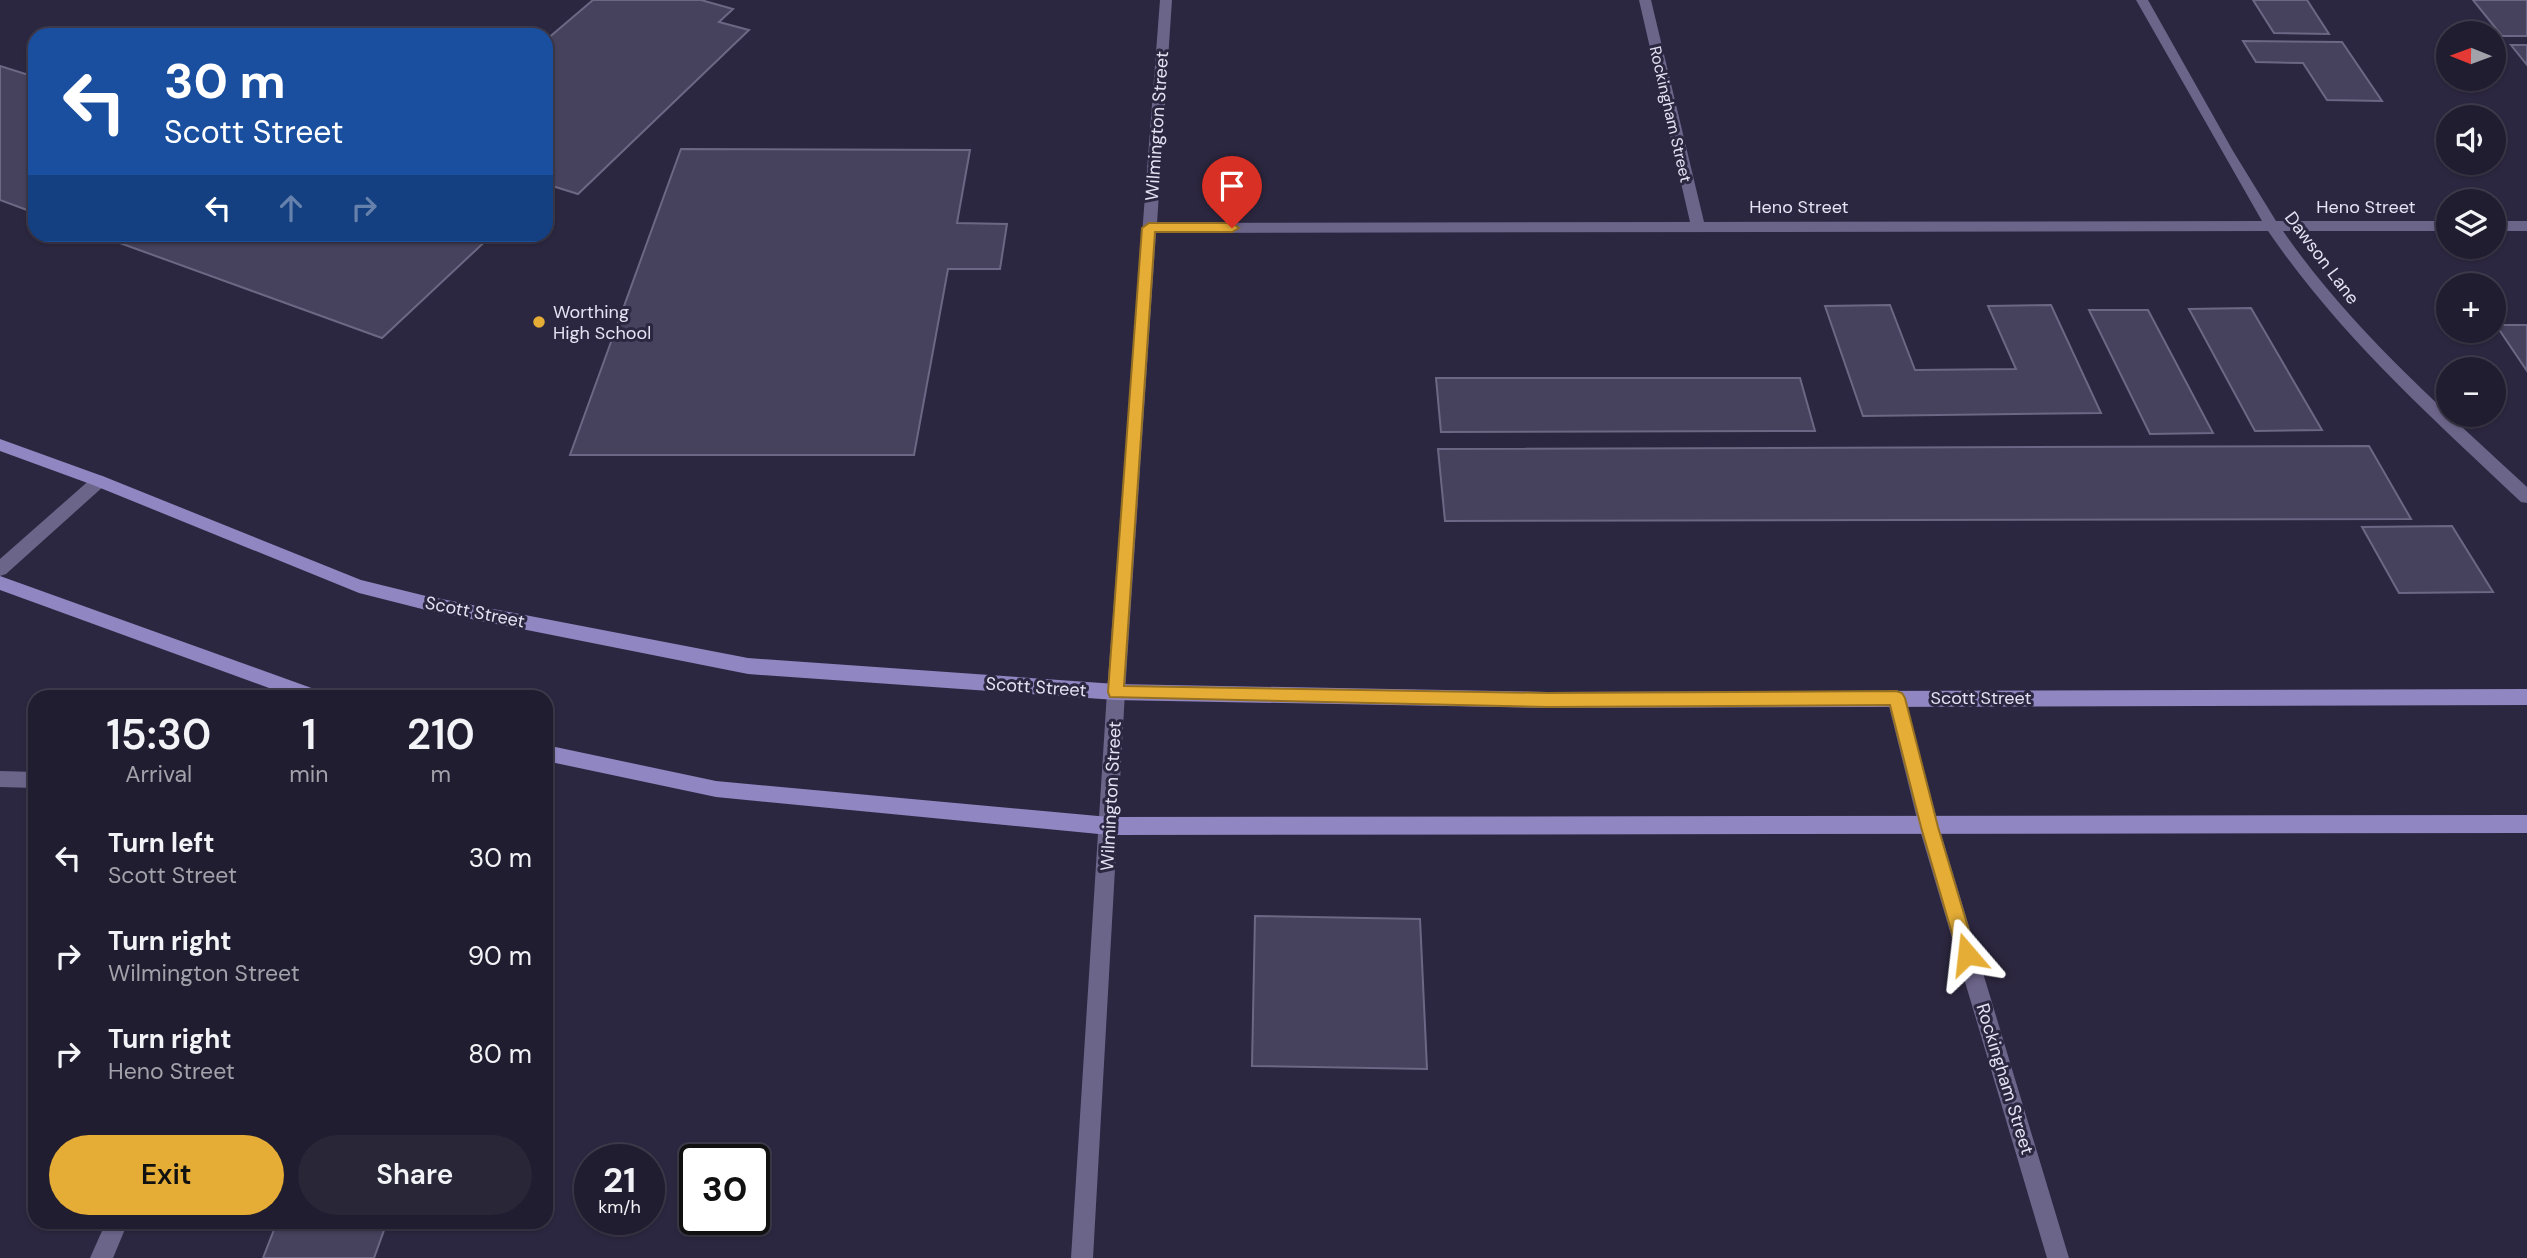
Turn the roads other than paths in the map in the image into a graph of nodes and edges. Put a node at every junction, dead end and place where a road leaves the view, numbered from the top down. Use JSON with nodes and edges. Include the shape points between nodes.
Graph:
{"nodes":[{"id":1,"x":1166,"y":0,"type":"edge"},
{"id":2,"x":1645,"y":0,"type":"edge"},
{"id":3,"x":2141,"y":0,"type":"edge"},
{"id":4,"x":2272,"y":226,"type":"junction"},
{"id":5,"x":2436,"y":226,"type":"edge"},
{"id":6,"x":2506,"y":226,"type":"edge"},
{"id":7,"x":2527,"y":226,"type":"edge"},
{"id":8,"x":1698,"y":227,"type":"junction"},
{"id":9,"x":1149,"y":228,"type":"junction"},
{"id":10,"x":0,"y":445,"type":"edge"},
{"id":11,"x":99,"y":481,"type":"junction"},
{"id":12,"x":2527,"y":497,"type":"edge"},
{"id":13,"x":0,"y":569,"type":"edge"},
{"id":14,"x":0,"y":583,"type":"edge"},
{"id":15,"x":294,"y":690,"type":"edge"},
{"id":16,"x":1116,"y":692,"type":"junction"},
{"id":17,"x":2527,"y":697,"type":"edge"},
{"id":18,"x":1896,"y":698,"type":"junction"},
{"id":19,"x":553,"y":754,"type":"edge"},
{"id":20,"x":0,"y":779,"type":"edge"},
{"id":21,"x":28,"y":780,"type":"edge"},
{"id":22,"x":2527,"y":824,"type":"edge"},
{"id":23,"x":1109,"y":826,"type":"junction"},
{"id":24,"x":1930,"y":827,"type":"junction"},
{"id":25,"x":114,"y":1229,"type":"edge"},
{"id":26,"x":101,"y":1258,"type":"edge"},
{"id":27,"x":1082,"y":1258,"type":"edge"},
{"id":28,"x":2058,"y":1258,"type":"edge"}],
"edges":[{"from":1,"to":9,"type":"street","name":"Wilmington Street"},
{"from":2,"to":8,"type":"street","name":"Rockingham Street"},
{"from":3,"to":4,"type":"street","name":"Dawson Lane"},
{"from":4,"to":5,"type":"street","name":"Heno Street"},
{"from":4,"to":8,"type":"street","name":"Heno Street"},
{"from":4,"to":12,"type":"street","name":"Dawson Lane","via":[[2323,296],[2361,338]]},
{"from":6,"to":7,"type":"street"},
{"from":8,"to":9,"type":"street","name":"Heno Street"},
{"from":9,"to":16,"type":"street","name":"Wilmington Street"},
{"from":10,"to":11,"type":"main road","name":"Scott Street"},
{"from":11,"to":13,"type":"street"},
{"from":11,"to":16,"type":"main road","name":"Scott Street","via":[[359,586],[426,603],[748,666]]},
{"from":14,"to":15,"type":"main road"},
{"from":16,"to":18,"type":"main road","name":"Scott Street","via":[[1547,700]]},
{"from":16,"to":23,"type":"street","name":"Wilmington Street"},
{"from":17,"to":18,"type":"main road","name":"Scott Street"},
{"from":18,"to":24,"type":"street","name":"Rockingham Street"},
{"from":19,"to":23,"type":"main road","via":[[716,789]]},
{"from":20,"to":21,"type":"street"},
{"from":22,"to":24,"type":"main road"},
{"from":23,"to":24,"type":"main road"},
{"from":23,"to":27,"type":"street","name":"Wilmington Street"},
{"from":24,"to":28,"type":"street","name":"Rockingham Street"},
{"from":25,"to":26,"type":"street"}]}
